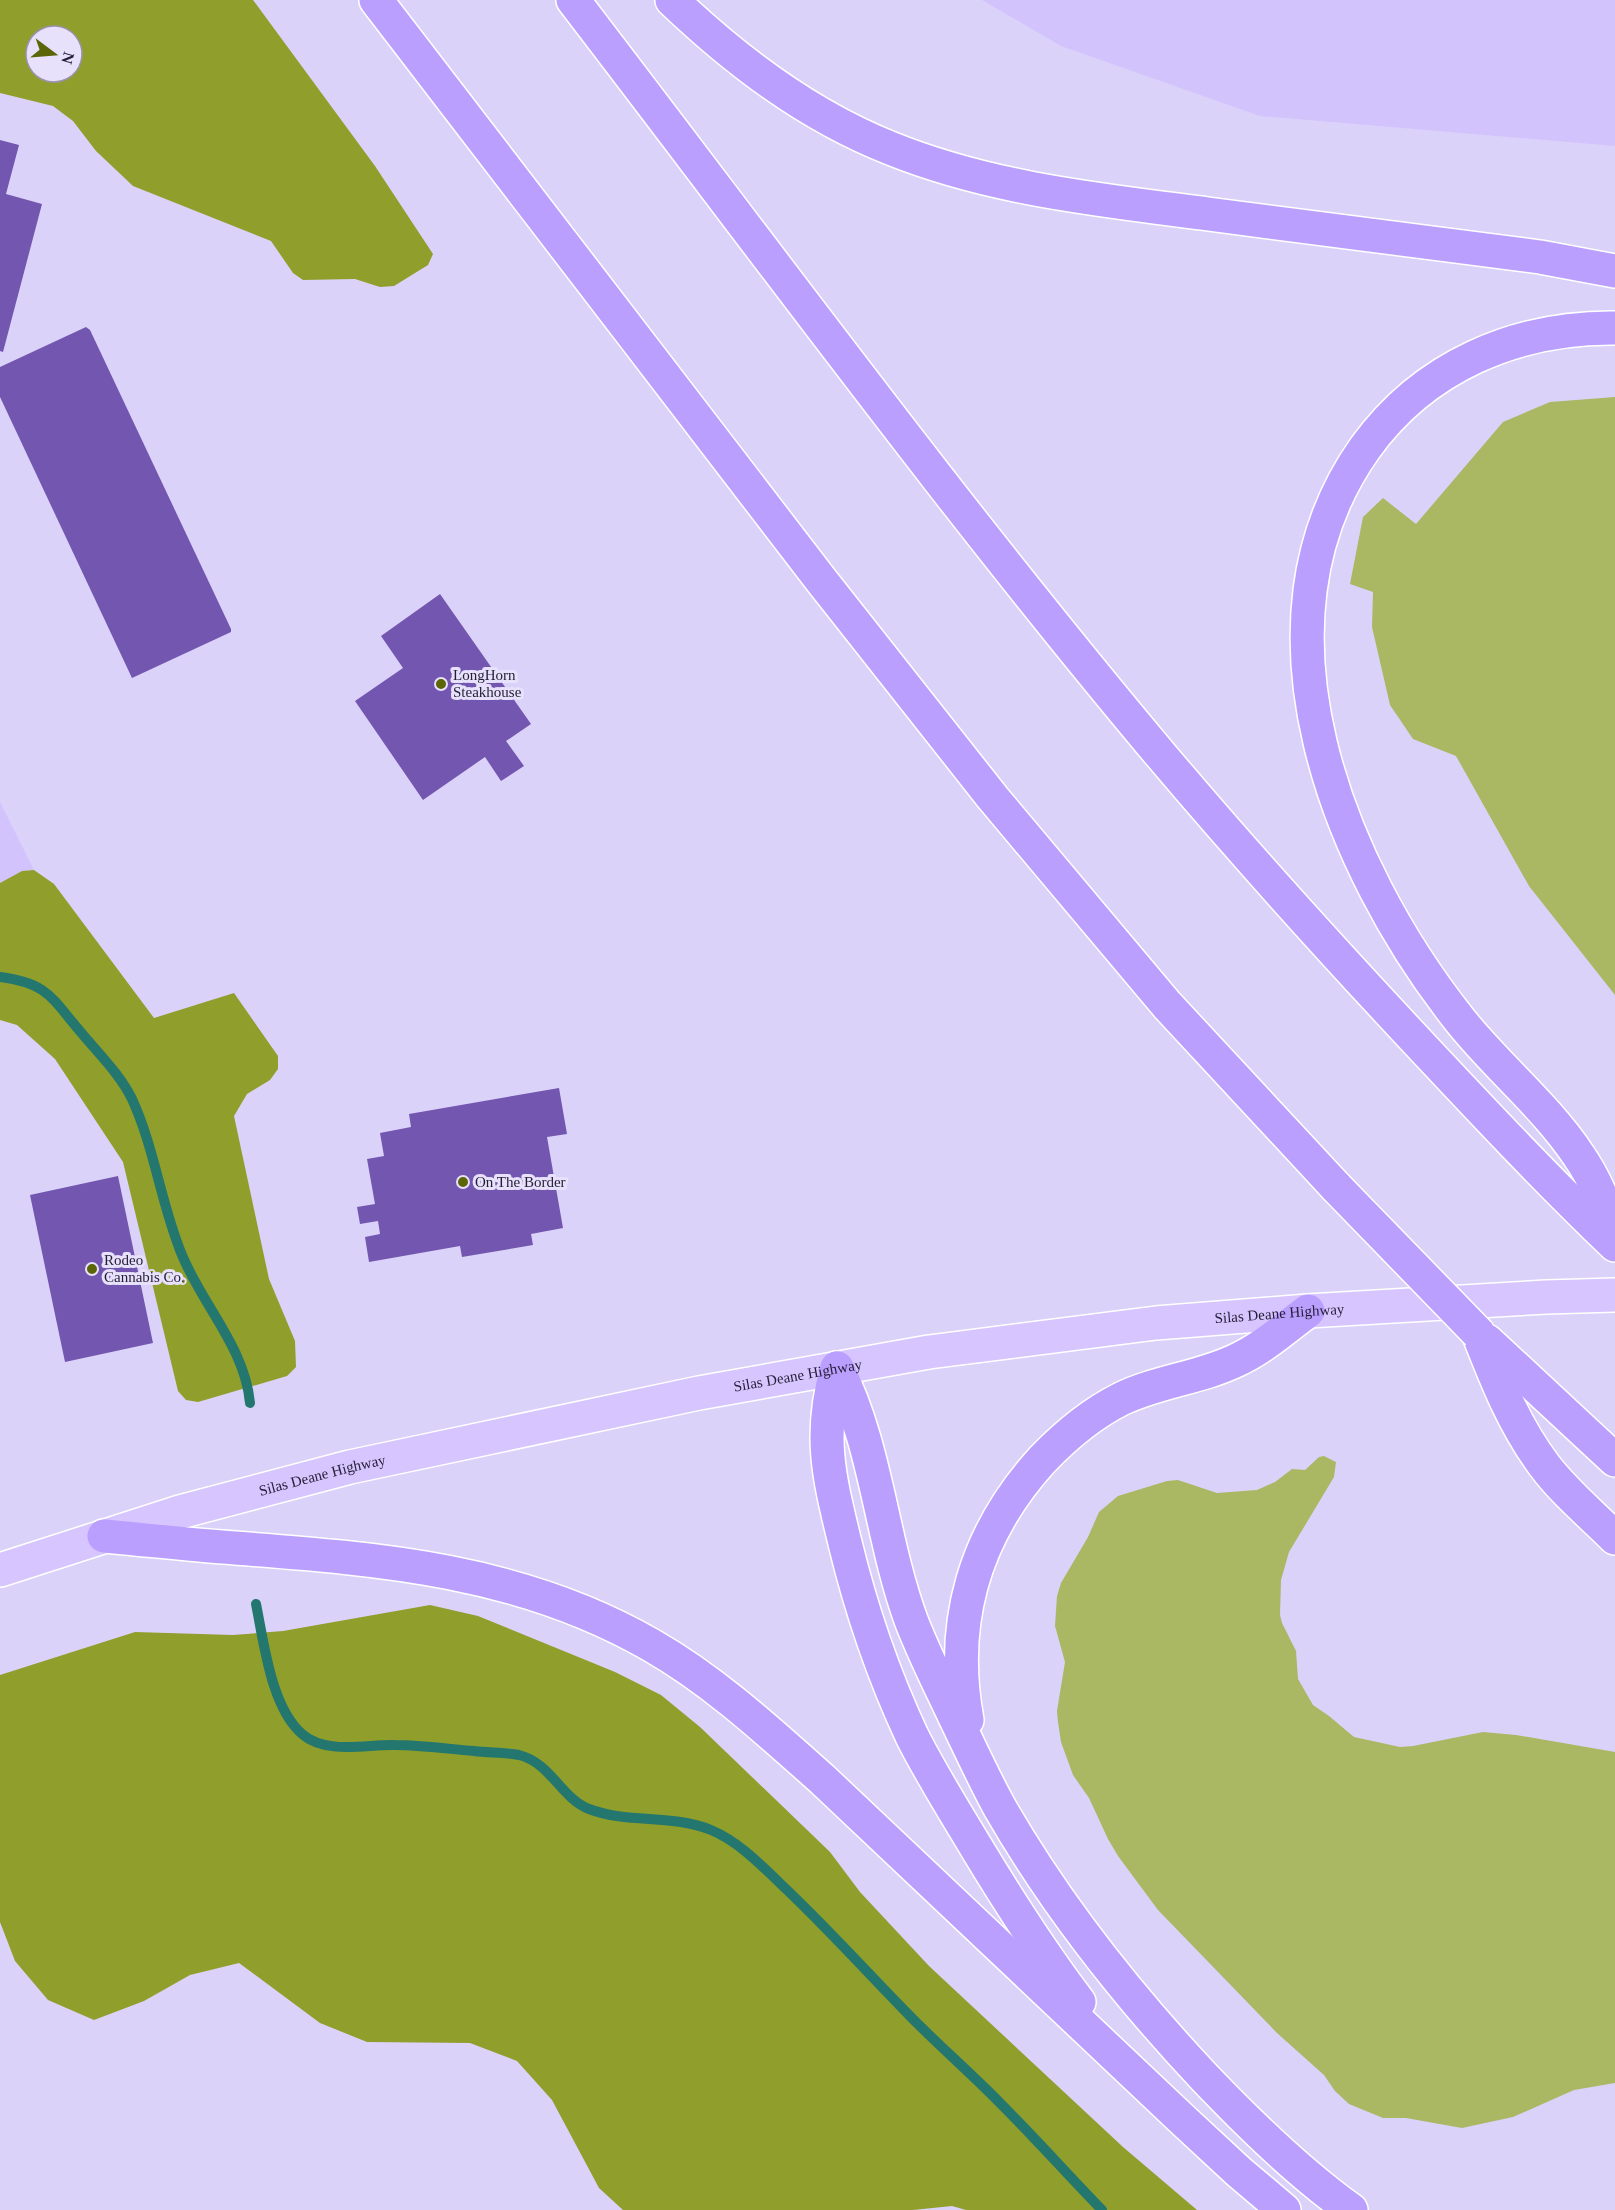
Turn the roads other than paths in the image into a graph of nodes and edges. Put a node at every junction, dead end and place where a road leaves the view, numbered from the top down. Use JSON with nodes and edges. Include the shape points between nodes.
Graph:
{"nodes":[{"id":1,"x":376,"y":0,"type":"edge"},
{"id":2,"x":573,"y":0,"type":"edge"},
{"id":3,"x":672,"y":0,"type":"edge"},
{"id":4,"x":1615,"y":271,"type":"edge"},
{"id":5,"x":1615,"y":328,"type":"edge"},
{"id":6,"x":1615,"y":1230,"type":"edge"},
{"id":7,"x":1615,"y":1245,"type":"edge"},
{"id":8,"x":1615,"y":1295,"type":"edge"},
{"id":9,"x":1308,"y":1311,"type":"junction"},
{"id":10,"x":1478,"y":1333,"type":"junction"},
{"id":11,"x":837,"y":1368,"type":"junction"},
{"id":12,"x":1615,"y":1460,"type":"edge"},
{"id":13,"x":104,"y":1536,"type":"junction"},
{"id":14,"x":1615,"y":1538,"type":"edge"},
{"id":15,"x":0,"y":1570,"type":"edge"},
{"id":16,"x":984,"y":1777,"type":"junction"},
{"id":17,"x":1149,"y":2086,"type":"junction"},
{"id":18,"x":1284,"y":2210,"type":"edge"},
{"id":19,"x":1351,"y":2210,"type":"edge"}],
"edges":[{"from":1,"to":10,"type":"highway","bridge":true,"via":[[971,771],[1167,1005]]},
{"from":2,"to":7,"type":"highway","via":[[944,485],[1101,683],[1266,876],[1391,1013]]},
{"from":3,"to":4,"type":"highway","via":[[751,69],[820,115],[888,148],[966,175],[1133,204],[1540,257]]},
{"from":5,"to":6,"type":"highway","via":[[1548,333],[1479,353],[1443,373],[1387,420],[1356,460],[1331,507],[1313,566],[1308,620],[1318,731],[1344,818],[1367,873],[1407,945],[1459,1019],[1558,1128],[1587,1170]]},
{"from":8,"to":9,"type":"main road","name":"Silas Deane Highway"},
{"from":9,"to":11,"type":"main road","name":"Silas Deane Highway","via":[[1043,1336]]},
{"from":9,"to":16,"type":"highway","via":[[1236,1361],[1142,1390],[1100,1410],[1054,1447],[1009,1501],[978,1562],[962,1634],[963,1698]]},
{"from":10,"to":12,"type":"highway"},
{"from":10,"to":14,"type":"highway","via":[[1524,1435],[1544,1465]]},
{"from":11,"to":13,"type":"main road","name":"Silas Deane Highway","via":[[359,1464],[270,1486]]},
{"from":11,"to":16,"type":"highway","via":[[859,1419],[891,1558],[912,1622]]},
{"from":11,"to":17,"type":"highway","via":[[827,1416],[829,1469],[850,1564],[891,1688],[913,1737],[996,1880],[1077,2000]]},
{"from":13,"to":15,"type":"main road","name":"Silas Deane Highway"},
{"from":13,"to":17,"type":"highway","via":[[350,1557],[430,1568],[496,1583],[613,1625],[704,1680],[775,1737]]},
{"from":16,"to":19,"type":"highway","via":[[1044,1880],[1134,2000],[1254,2127]]},
{"from":17,"to":18,"type":"highway"}]}
